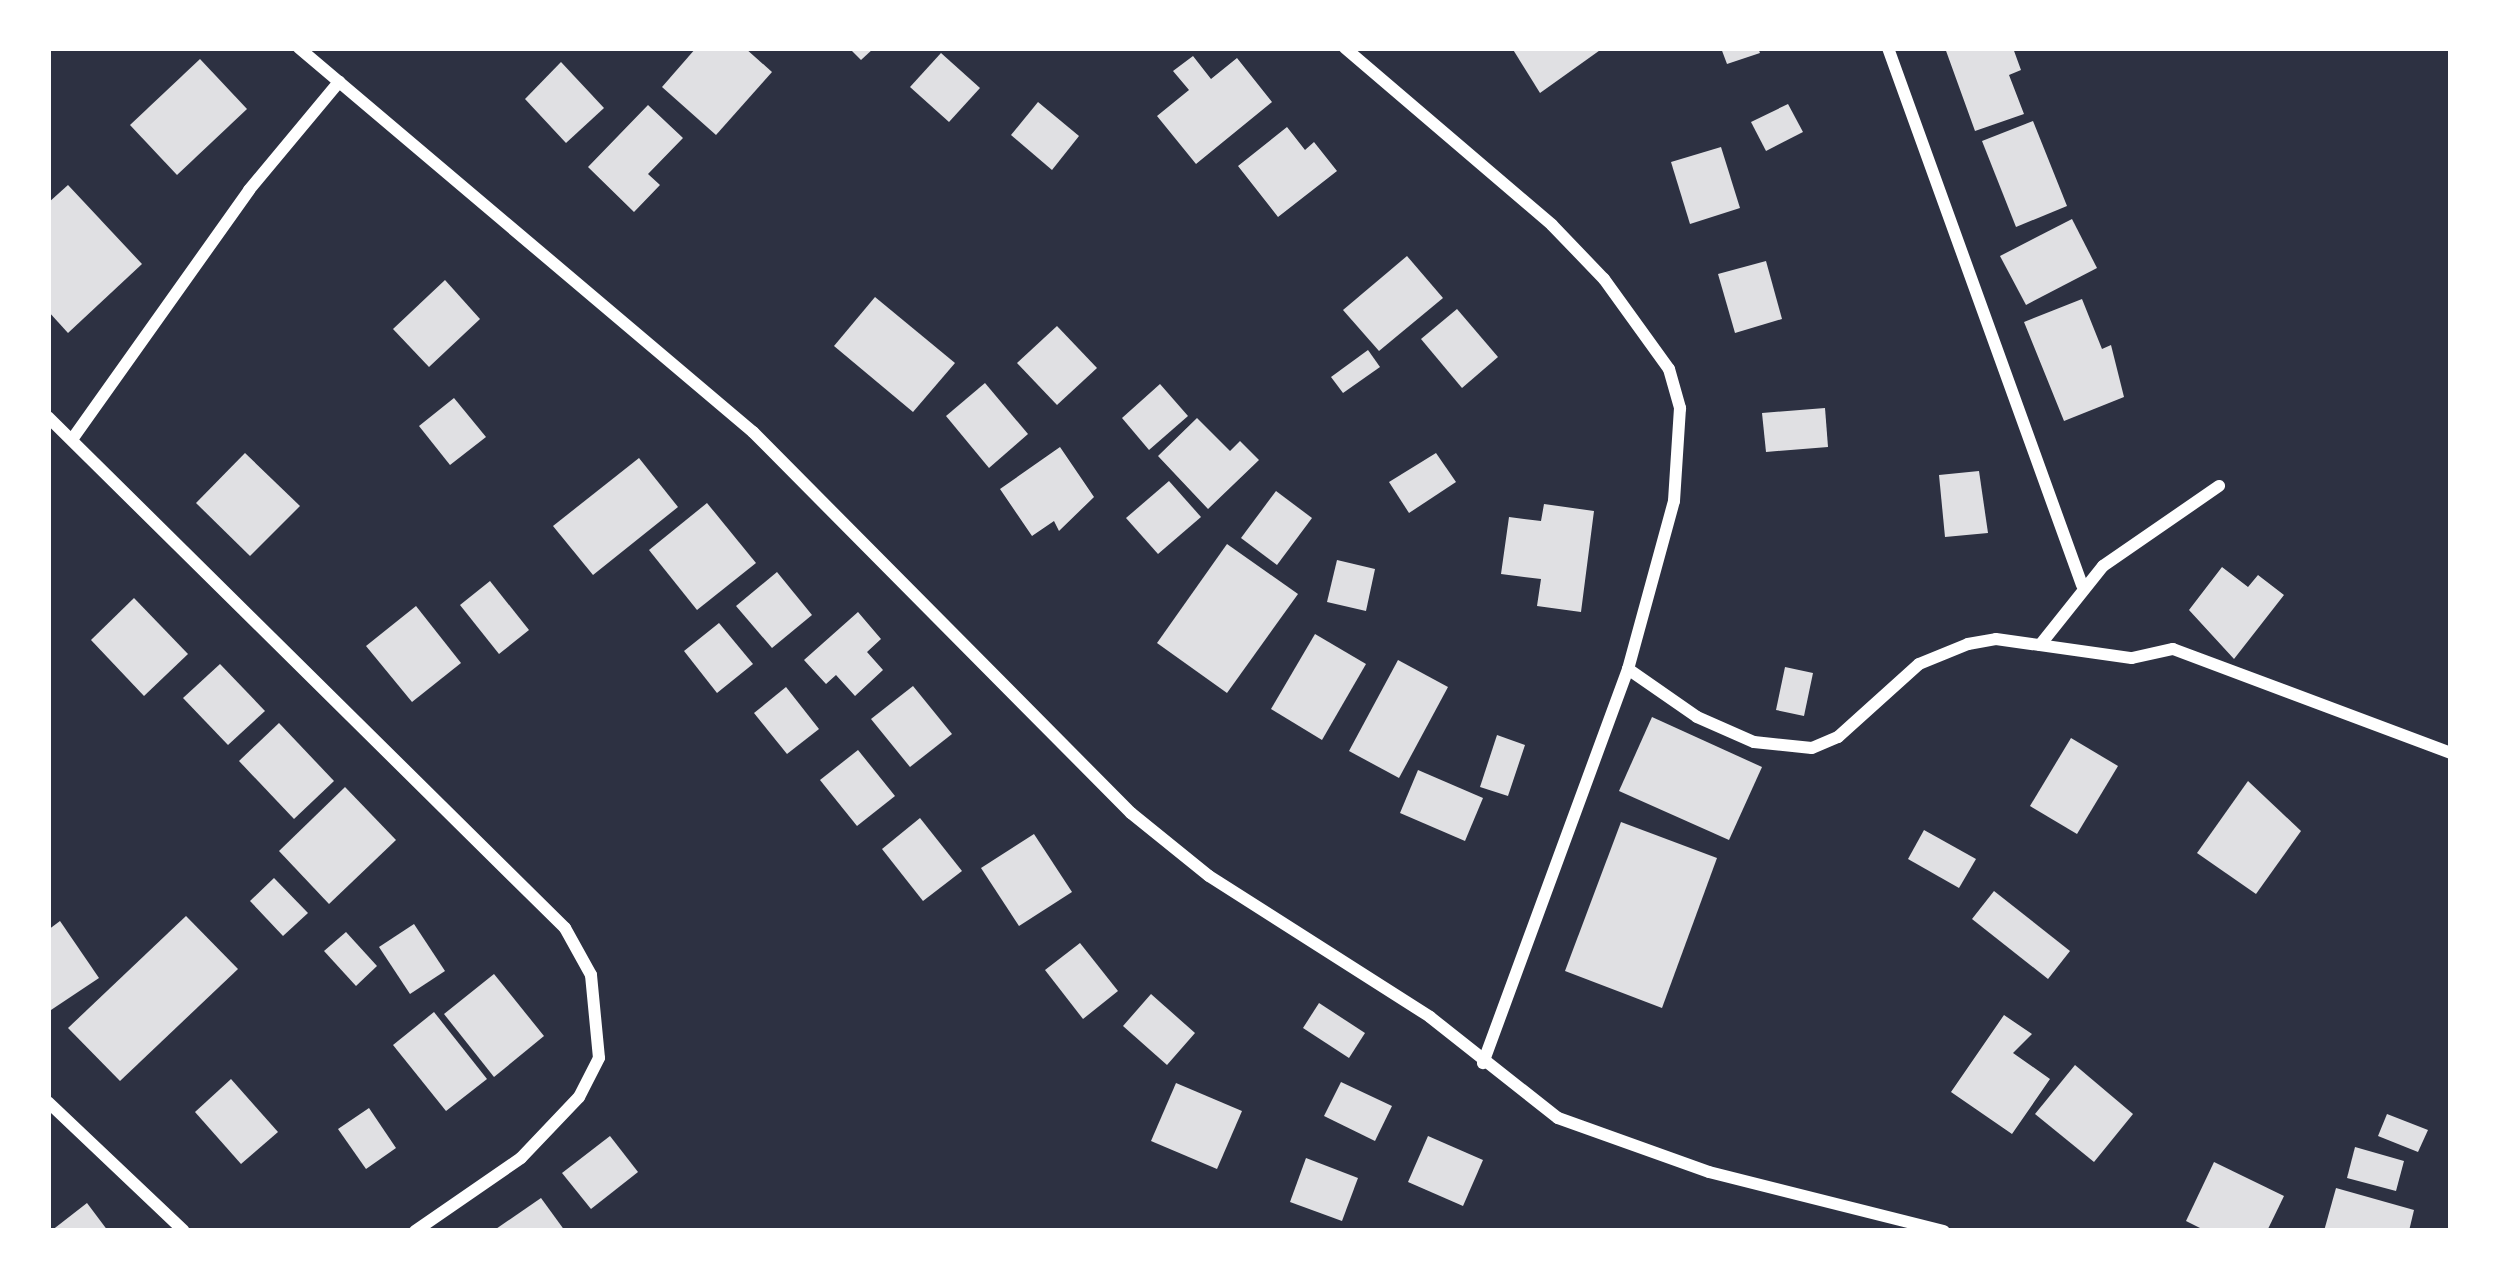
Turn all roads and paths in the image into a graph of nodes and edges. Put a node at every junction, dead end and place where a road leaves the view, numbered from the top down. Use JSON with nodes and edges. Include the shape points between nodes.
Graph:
{"nodes":[{"id":1,"x":299,"y":48,"type":"edge"},
{"id":2,"x":1345,"y":48,"type":"edge"},
{"id":3,"x":1888,"y":48,"type":"edge"},
{"id":4,"x":339,"y":82,"type":"junction"},
{"id":5,"x":48,"y":417,"type":"edge"},
{"id":6,"x":73,"y":438,"type":"junction"},
{"id":7,"x":2219,"y":486,"type":"dead end"},
{"id":8,"x":2082,"y":585,"type":"junction"},
{"id":9,"x":2040,"y":646,"type":"junction"},
{"id":10,"x":1628,"y":669,"type":"junction"},
{"id":11,"x":2451,"y":753,"type":"edge"},
{"id":12,"x":1483,"y":1063,"type":"junction"},
{"id":13,"x":48,"y":1102,"type":"edge"},
{"id":14,"x":184,"y":1231,"type":"edge"},
{"id":15,"x":415,"y":1231,"type":"edge"},
{"id":16,"x":1944,"y":1231,"type":"edge"}],
"edges":[{"from":1,"to":4,"type":"street"},
{"from":2,"to":10,"type":"street","via":[[1552,225],[1669,369],[1680,408],[1679,465]]},
{"from":3,"to":8,"type":"street"},
{"from":4,"to":6,"type":"street","via":[[213,237]]},
{"from":4,"to":12,"type":"street","via":[[753,432],[872,543],[1131,813]]},
{"from":5,"to":6,"type":"street"},
{"from":6,"to":15,"type":"street","via":[[565,928],[591,975],[598,1058],[579,1097],[521,1158]]},
{"from":7,"to":8,"type":"street"},
{"from":8,"to":9,"type":"street"},
{"from":9,"to":10,"type":"street","via":[[1996,638],[1934,656],[1838,737],[1812,748],[1754,742],[1696,717]]},
{"from":9,"to":11,"type":"street","via":[[2082,656],[2173,649],[2218,660]]},
{"from":10,"to":12,"type":"street"},
{"from":12,"to":16,"type":"street","via":[[1530,1103],[1588,1130],[1709,1172]]},
{"from":13,"to":14,"type":"street"}]}
